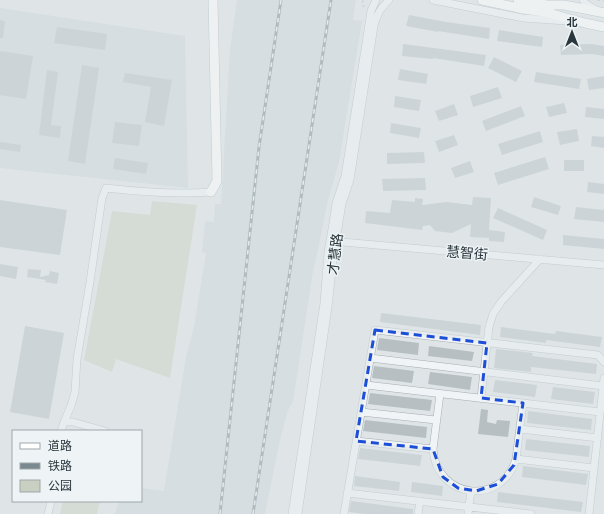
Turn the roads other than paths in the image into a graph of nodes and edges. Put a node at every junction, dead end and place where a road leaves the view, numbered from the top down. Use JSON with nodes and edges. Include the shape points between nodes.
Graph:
{"nodes":[{"id":1,"x":206,"y":0,"type":"edge"},
{"id":2,"x":213,"y":0,"type":"edge"},
{"id":3,"x":389,"y":0,"type":"edge"},
{"id":4,"x":432,"y":0,"type":"edge"},
{"id":5,"x":482,"y":0,"type":"edge"},
{"id":6,"x":518,"y":0,"type":"edge"},
{"id":7,"x":551,"y":0,"type":"edge"},
{"id":8,"x":583,"y":0,"type":"edge"},
{"id":9,"x":375,"y":1,"type":"edge"},
{"id":10,"x":564,"y":5,"type":"junction"},
{"id":11,"x":603,"y":12,"type":"edge"},
{"id":12,"x":585,"y":23,"type":"junction"},
{"id":13,"x":604,"y":27,"type":"edge"},
{"id":14,"x":211,"y":192,"type":"junction"},
{"id":15,"x":333,"y":239,"type":"junction"},
{"id":16,"x":540,"y":259,"type":"junction"},
{"id":17,"x":604,"y":261,"type":"edge"},
{"id":18,"x":604,"y":265,"type":"edge"},
{"id":19,"x":487,"y":343,"type":"junction"},
{"id":20,"x":370,"y":358,"type":"junction"},
{"id":21,"x":604,"y":362,"type":"edge"},
{"id":22,"x":484,"y":372,"type":"junction"},
{"id":23,"x":604,"y":382,"type":"edge"},
{"id":24,"x":366,"y":385,"type":"junction"},
{"id":25,"x":440,"y":394,"type":"junction"},
{"id":26,"x":480,"y":398,"type":"junction"},
{"id":27,"x":523,"y":403,"type":"junction"},
{"id":28,"x":361,"y":412,"type":"junction"},
{"id":29,"x":600,"y":412,"type":"junction"},
{"id":30,"x":436,"y":420,"type":"junction"},
{"id":31,"x":64,"y":422,"type":"junction"},
{"id":32,"x":520,"y":429,"type":"junction"},
{"id":33,"x":61,"y":430,"type":"edge"},
{"id":34,"x":101,"y":430,"type":"edge"},
{"id":35,"x":598,"y":438,"type":"junction"},
{"id":36,"x":356,"y":441,"type":"junction"},
{"id":37,"x":433,"y":449,"type":"junction"},
{"id":38,"x":516,"y":459,"type":"junction"},
{"id":39,"x":594,"y":468,"type":"junction"},
{"id":40,"x":471,"y":491,"type":"junction"},
{"id":41,"x":347,"y":493,"type":"junction"},
{"id":42,"x":420,"y":501,"type":"junction"},
{"id":43,"x":51,"y":502,"type":"edge"},
{"id":44,"x":469,"y":510,"type":"edge"},
{"id":45,"x":513,"y":513,"type":"edge"},
{"id":46,"x":48,"y":514,"type":"edge"},
{"id":47,"x":292,"y":514,"type":"edge"},
{"id":48,"x":298,"y":514,"type":"edge"},
{"id":49,"x":344,"y":514,"type":"edge"},
{"id":50,"x":418,"y":514,"type":"edge"},
{"id":51,"x":531,"y":514,"type":"edge"},
{"id":52,"x":589,"y":514,"type":"edge"}],
"edges":[{"from":1,"to":14,"type":"main road"},
{"from":2,"to":14,"type":"main road","via":[[217,181]]},
{"from":3,"to":15,"type":"street","name":"才慧路","via":[[377,14],[374,26],[350,180]]},
{"from":4,"to":12,"type":"street","via":[[523,18]]},
{"from":5,"to":12,"type":"main road","via":[[545,12]]},
{"from":6,"to":10,"type":"main road"},
{"from":7,"to":10,"type":"street"},
{"from":8,"to":11,"type":"street"},
{"from":9,"to":15,"type":"street","name":"才慧路","via":[[371,11],[345,176],[336,203]]},
{"from":10,"to":11,"type":"main road"},
{"from":12,"to":13,"type":"main road"},
{"from":14,"to":31,"type":"street","via":[[176,194],[106,188],[102,198],[77,359],[75,392]]},
{"from":15,"to":16,"type":"street","name":"慧智街"},
{"from":15,"to":17,"type":"street","name":"慧智街"},
{"from":15,"to":47,"type":"street","name":"才慧路"},
{"from":15,"to":48,"type":"street","name":"才慧路","via":[[328,307]]},
{"from":16,"to":18,"type":"street","name":"慧智街"},
{"from":16,"to":19,"type":"street","via":[[496,309],[490,321]]},
{"from":19,"to":20,"type":"street","via":[[375,330]]},
{"from":19,"to":21,"type":"street","via":[[598,355]]},
{"from":19,"to":22,"type":"street"},
{"from":20,"to":22,"type":"street"},
{"from":20,"to":24,"type":"street"},
{"from":22,"to":23,"type":"street"},
{"from":22,"to":26,"type":"street"},
{"from":23,"to":29,"type":"street"},
{"from":24,"to":25,"type":"street"},
{"from":24,"to":28,"type":"street"},
{"from":25,"to":26,"type":"street"},
{"from":25,"to":30,"type":"street"},
{"from":26,"to":27,"type":"street"},
{"from":27,"to":29,"type":"street"},
{"from":27,"to":32,"type":"street"},
{"from":28,"to":30,"type":"street"},
{"from":28,"to":36,"type":"street"},
{"from":29,"to":35,"type":"street"},
{"from":30,"to":37,"type":"street"},
{"from":31,"to":33,"type":"street"},
{"from":31,"to":34,"type":"street"},
{"from":32,"to":35,"type":"street"},
{"from":32,"to":38,"type":"street"},
{"from":35,"to":39,"type":"street"},
{"from":36,"to":37,"type":"street"},
{"from":36,"to":41,"type":"street"},
{"from":37,"to":40,"type":"street","via":[[435,462],[443,477],[458,488]]},
{"from":38,"to":39,"type":"street"},
{"from":38,"to":40,"type":"street","via":[[511,472],[498,484],[491,488]]},
{"from":39,"to":52,"type":"street"},
{"from":40,"to":44,"type":"street"},
{"from":41,"to":42,"type":"street"},
{"from":41,"to":49,"type":"street"},
{"from":42,"to":44,"type":"street"},
{"from":42,"to":50,"type":"street"},
{"from":43,"to":46,"type":"street"},
{"from":44,"to":45,"type":"street"},
{"from":45,"to":51,"type":"street"}]}
